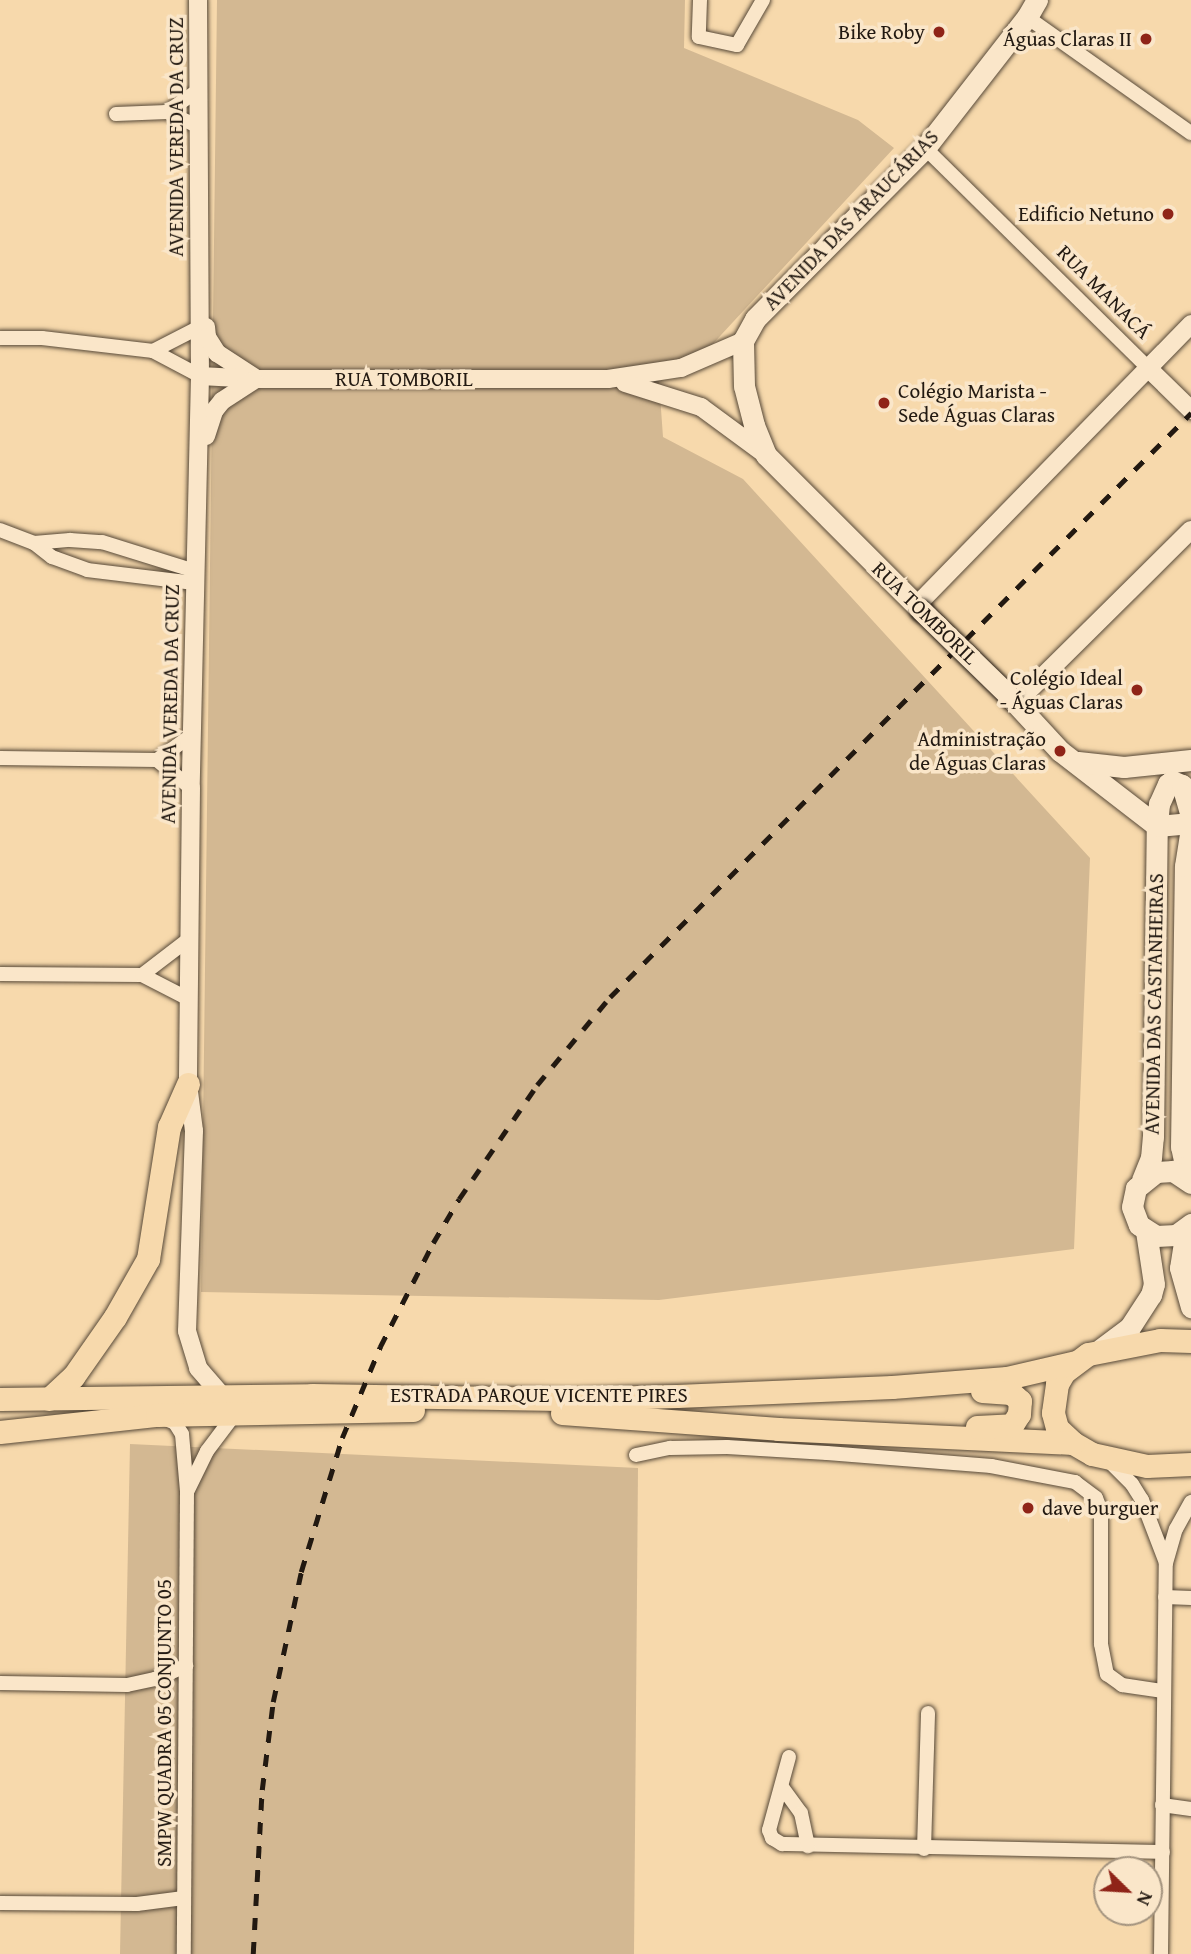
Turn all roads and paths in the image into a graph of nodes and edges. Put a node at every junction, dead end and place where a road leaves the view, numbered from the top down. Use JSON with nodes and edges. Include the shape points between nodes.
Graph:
{"nodes":[{"id":1,"x":198,"y":0,"type":"edge"},
{"id":2,"x":700,"y":0,"type":"edge"},
{"id":3,"x":763,"y":0,"type":"edge"},
{"id":4,"x":1032,"y":9,"type":"edge"},
{"id":5,"x":198,"y":90,"type":"junction"},
{"id":6,"x":167,"y":112,"type":"junction"},
{"id":7,"x":116,"y":114,"type":"dead end"},
{"id":8,"x":197,"y":126,"type":"junction"},
{"id":9,"x":1191,"y":133,"type":"edge"},
{"id":10,"x":925,"y":148,"type":"junction"},
{"id":11,"x":199,"y":257,"type":"junction"},
{"id":12,"x":1191,"y":324,"type":"edge"},
{"id":13,"x":200,"y":327,"type":"junction"},
{"id":14,"x":0,"y":338,"type":"edge"},
{"id":15,"x":743,"y":341,"type":"junction"},
{"id":16,"x":153,"y":351,"type":"junction"},
{"id":17,"x":1149,"y":369,"type":"junction"},
{"id":18,"x":200,"y":376,"type":"junction"},
{"id":19,"x":257,"y":379,"type":"junction"},
{"id":20,"x":608,"y":379,"type":"junction"},
{"id":21,"x":1191,"y":410,"type":"edge"},
{"id":22,"x":766,"y":455,"type":"junction"},
{"id":23,"x":199,"y":472,"type":"junction"},
{"id":24,"x":0,"y":530,"type":"edge"},
{"id":25,"x":1191,"y":530,"type":"edge"},
{"id":26,"x":34,"y":543,"type":"junction"},
{"id":27,"x":194,"y":577,"type":"junction"},
{"id":28,"x":918,"y":608,"type":"junction"},
{"id":29,"x":1013,"y":700,"type":"junction"},
{"id":30,"x":191,"y":735,"type":"junction"},
{"id":31,"x":0,"y":758,"type":"edge"},
{"id":32,"x":157,"y":760,"type":"junction"},
{"id":33,"x":1191,"y":760,"type":"edge"},
{"id":34,"x":1073,"y":761,"type":"junction"},
{"id":35,"x":191,"y":788,"type":"junction"},
{"id":36,"x":1191,"y":817,"type":"edge"},
{"id":37,"x":1191,"y":825,"type":"edge"},
{"id":38,"x":1157,"y":826,"type":"junction"},
{"id":39,"x":189,"y":939,"type":"junction"},
{"id":40,"x":0,"y":974,"type":"edge"},
{"id":41,"x":142,"y":975,"type":"junction"},
{"id":42,"x":189,"y":999,"type":"junction"},
{"id":43,"x":188,"y":1084,"type":"junction"},
{"id":44,"x":1142,"y":1180,"type":"junction"},
{"id":45,"x":1189,"y":1181,"type":"edge"},
{"id":46,"x":1188,"y":1227,"type":"edge"},
{"id":47,"x":1146,"y":1231,"type":"junction"},
{"id":48,"x":1191,"y":1307,"type":"edge"},
{"id":49,"x":1191,"y":1341,"type":"edge"},
{"id":50,"x":1101,"y":1349,"type":"junction"},
{"id":51,"x":1076,"y":1362,"type":"junction"},
{"id":52,"x":892,"y":1387,"type":"junction"},
{"id":53,"x":0,"y":1399,"type":"edge"},
{"id":54,"x":49,"y":1399,"type":"junction"},
{"id":55,"x":229,"y":1405,"type":"junction"},
{"id":56,"x":157,"y":1415,"type":"junction"},
{"id":57,"x":0,"y":1432,"type":"edge"},
{"id":58,"x":868,"y":1432,"type":"junction"},
{"id":59,"x":1073,"y":1443,"type":"junction"},
{"id":60,"x":636,"y":1455,"type":"dead end"},
{"id":61,"x":1107,"y":1459,"type":"junction"},
{"id":62,"x":1191,"y":1464,"type":"edge"},
{"id":63,"x":187,"y":1492,"type":"junction"},
{"id":64,"x":1191,"y":1502,"type":"edge"},
{"id":65,"x":1166,"y":1563,"type":"junction"},
{"id":66,"x":1165,"y":1597,"type":"junction"},
{"id":67,"x":1191,"y":1598,"type":"edge"},
{"id":68,"x":186,"y":1666,"type":"junction"},
{"id":69,"x":0,"y":1683,"type":"edge"},
{"id":70,"x":1162,"y":1691,"type":"junction"},
{"id":71,"x":928,"y":1713,"type":"dead end"},
{"id":72,"x":789,"y":1757,"type":"dead end"},
{"id":73,"x":782,"y":1787,"type":"junction"},
{"id":74,"x":1162,"y":1805,"type":"junction"},
{"id":75,"x":1191,"y":1809,"type":"edge"},
{"id":76,"x":808,"y":1846,"type":"junction"},
{"id":77,"x":924,"y":1849,"type":"junction"},
{"id":78,"x":1163,"y":1852,"type":"junction"},
{"id":79,"x":184,"y":1898,"type":"junction"},
{"id":80,"x":0,"y":1903,"type":"edge"},
{"id":81,"x":184,"y":1954,"type":"edge"},
{"id":82,"x":1161,"y":1954,"type":"edge"}],
"edges":[{"from":1,"to":5,"type":"street","name":"AVENIDA VEREDA DA CRUZ"},
{"from":2,"to":3,"type":"street","via":[[699,37],[737,45]]},
{"from":4,"to":9,"type":"street"},
{"from":4,"to":10,"type":"main road","name":"AVENIDA DAS ARAUCÁRIAS"},
{"from":5,"to":6,"type":"street"},
{"from":5,"to":8,"type":"street","name":"AVENIDA VEREDA DA CRUZ"},
{"from":6,"to":7,"type":"street"},
{"from":6,"to":8,"type":"street"},
{"from":8,"to":11,"type":"street","name":"AVENIDA VEREDA DA CRUZ"},
{"from":10,"to":15,"type":"main road","name":"AVENIDA DAS ARAUCÁRIAS","via":[[755,319]]},
{"from":10,"to":17,"type":"street","name":"RUA MANACÁ"},
{"from":11,"to":13,"type":"street","name":"AVENIDA VEREDA DA CRUZ"},
{"from":11,"to":19,"type":"street","via":[[211,346]]},
{"from":12,"to":17,"type":"street"},
{"from":13,"to":16,"type":"street"},
{"from":13,"to":18,"type":"street","name":"AVENIDA VEREDA DA CRUZ"},
{"from":14,"to":16,"type":"street"},
{"from":15,"to":20,"type":"street","name":"RUA TOMBORIL","via":[[681,368]]},
{"from":15,"to":22,"type":"main road","name":"RUA TOMBORIL","via":[[749,411]]},
{"from":16,"to":18,"type":"street"},
{"from":17,"to":21,"type":"street","name":"RUA MANACÁ"},
{"from":17,"to":28,"type":"street"},
{"from":18,"to":19,"type":"street","name":"RUA TOMBORIL"},
{"from":18,"to":23,"type":"street","name":"AVENIDA VEREDA DA CRUZ"},
{"from":19,"to":20,"type":"street","name":"RUA TOMBORIL"},
{"from":19,"to":23,"type":"street","via":[[235,390],[214,411]]},
{"from":20,"to":22,"type":"street","name":"RUA TOMBORIL","via":[[701,407]]},
{"from":22,"to":28,"type":"main road","name":"RUA TOMBORIL"},
{"from":23,"to":27,"type":"street","name":"AVENIDA VEREDA DA CRUZ"},
{"from":24,"to":26,"type":"street"},
{"from":25,"to":29,"type":"street"},
{"from":26,"to":27,"type":"street","via":[[103,542]]},
{"from":26,"to":27,"type":"street","via":[[52,557],[87,570]]},
{"from":27,"to":30,"type":"street","name":"AVENIDA VEREDA DA CRUZ"},
{"from":28,"to":29,"type":"main road","name":"RUA TOMBORIL","bridge":true},
{"from":29,"to":34,"type":"main road","name":"RUA TOMBORIL"},
{"from":30,"to":32,"type":"street"},
{"from":30,"to":35,"type":"street","name":"AVENIDA VEREDA DA CRUZ"},
{"from":31,"to":32,"type":"street"},
{"from":32,"to":35,"type":"street"},
{"from":33,"to":34,"type":"main road","via":[[1124,766]]},
{"from":34,"to":38,"type":"main road","name":"RUA TOMBORIL"},
{"from":35,"to":39,"type":"street","name":"AVENIDA VEREDA DA CRUZ"},
{"from":36,"to":38,"type":"main road","name":"AVENIDA DAS CASTANHEIRAS","via":[[1182,785],[1172,781],[1164,787]]},
{"from":37,"to":38,"type":"main road"},
{"from":37,"to":45,"type":"main road","name":"AVENIDA DAS CASTANHEIRAS","via":[[1185,866],[1181,1147]]},
{"from":38,"to":44,"type":"main road","name":"AVENIDA DAS CASTANHEIRAS","via":[[1153,1137]]},
{"from":39,"to":41,"type":"street"},
{"from":39,"to":42,"type":"street","name":"AVENIDA VEREDA DA CRUZ"},
{"from":40,"to":41,"type":"street"},
{"from":41,"to":42,"type":"street"},
{"from":42,"to":43,"type":"street","name":"AVENIDA VEREDA DA CRUZ"},
{"from":43,"to":54,"type":"main road","via":[[169,1127],[148,1259],[116,1317],[73,1377]]},
{"from":43,"to":55,"type":"street","name":"AVENIDA VEREDA DA CRUZ","via":[[194,1131],[187,1331],[198,1368]]},
{"from":44,"to":45,"type":"main road","via":[[1156,1172],[1173,1171]]},
{"from":44,"to":47,"type":"main road","name":"AVENIDA DAS CASTANHEIRAS","via":[[1132,1207]]},
{"from":46,"to":47,"type":"main road","via":[[1166,1237]]},
{"from":46,"to":48,"type":"main road","via":[[1180,1268]]},
{"from":47,"to":50,"type":"main road","via":[[1154,1284],[1151,1294],[1130,1327]]},
{"from":49,"to":50,"type":"main road","via":[[1160,1340]]},
{"from":50,"to":51,"type":"main road"},
{"from":51,"to":52,"type":"main road","name":"ESTRADA PARQUE VICENTE PIRES","via":[[1007,1378]]},
{"from":51,"to":59,"type":"main road","via":[[1064,1371],[1053,1398],[1057,1428]]},
{"from":52,"to":55,"type":"main road","name":"ESTRADA PARQUE VICENTE PIRES","via":[[575,1399],[398,1394]]},
{"from":52,"to":58,"type":"main road","via":[[1011,1393],[1020,1401],[1020,1414],[1012,1425],[998,1428],[901,1425]]},
{"from":53,"to":54,"type":"main road","name":"ESTRADA PARQUE VICENTE PIRES"},
{"from":54,"to":55,"type":"main road","name":"ESTRADA PARQUE VICENTE PIRES"},
{"from":55,"to":56,"type":"main road","name":"ESTRADA PARQUE VICENTE PIRES"},
{"from":55,"to":58,"type":"main road","name":"ESTRADA PARQUE VICENTE PIRES","via":[[580,1414]]},
{"from":55,"to":63,"type":"street","name":"SMPW QUADRA 05 CONJUNTO 05"},
{"from":56,"to":57,"type":"main road","name":"ESTRADA PARQUE VICENTE PIRES"},
{"from":56,"to":63,"type":"street","name":"SMPW QUADRA 05 CONJUNTO 05","via":[[175,1423],[183,1434]]},
{"from":58,"to":59,"type":"main road","name":"ESTRADA PARQUE VICENTE PIRES"},
{"from":59,"to":61,"type":"main road"},
{"from":60,"to":70,"type":"street","via":[[670,1448],[727,1447],[839,1453],[991,1466],[1075,1482],[1096,1498],[1101,1511],[1101,1644],[1107,1674],[1122,1685]]},
{"from":61,"to":62,"type":"main road","via":[[1147,1466]]},
{"from":61,"to":65,"type":"street","via":[[1142,1500]]},
{"from":63,"to":68,"type":"street","name":"SMPW QUADRA 05 CONJUNTO 05"},
{"from":64,"to":65,"type":"street"},
{"from":65,"to":66,"type":"street"},
{"from":66,"to":67,"type":"street"},
{"from":66,"to":70,"type":"street"},
{"from":68,"to":69,"type":"street","via":[[127,1685]]},
{"from":68,"to":79,"type":"street","name":"SMPW QUADRA 05 CONJUNTO 05"},
{"from":70,"to":74,"type":"street"},
{"from":71,"to":77,"type":"street"},
{"from":72,"to":73,"type":"street"},
{"from":73,"to":76,"type":"street","via":[[801,1813]]},
{"from":73,"to":76,"type":"street","via":[[769,1830],[772,1838],[782,1844]]},
{"from":74,"to":75,"type":"street"},
{"from":74,"to":78,"type":"street"},
{"from":76,"to":77,"type":"street"},
{"from":77,"to":78,"type":"street"},
{"from":78,"to":82,"type":"street"},
{"from":79,"to":80,"type":"street","via":[[137,1904]]},
{"from":79,"to":81,"type":"street","name":"SMPW QUADRA 05 CONJUNTO 05"}]}
